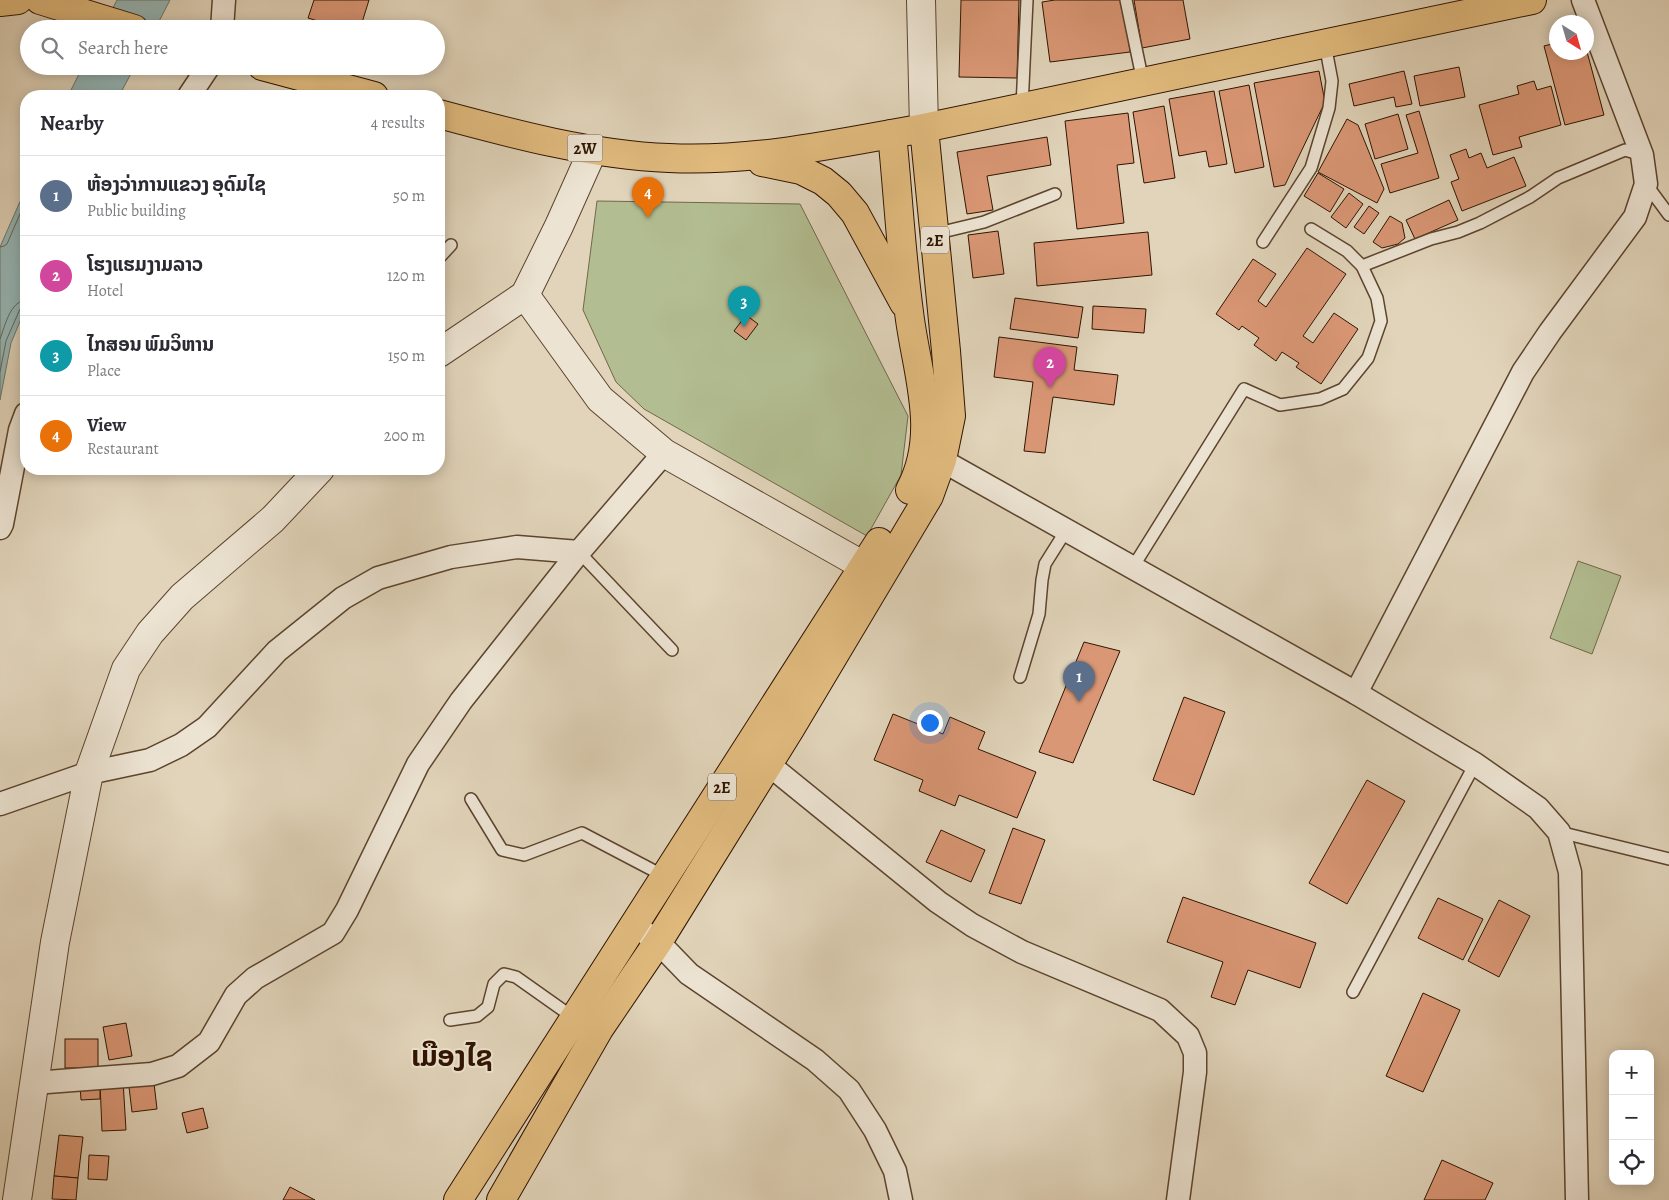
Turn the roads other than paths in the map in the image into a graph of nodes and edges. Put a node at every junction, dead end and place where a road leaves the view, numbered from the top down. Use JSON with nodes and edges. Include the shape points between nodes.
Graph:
{"nodes":[{"id":1,"x":18,"y":0,"type":"edge"},
{"id":2,"x":224,"y":0,"type":"edge"},
{"id":3,"x":922,"y":0,"type":"edge"},
{"id":4,"x":1026,"y":0,"type":"edge"},
{"id":5,"x":1126,"y":0,"type":"edge"},
{"id":6,"x":1532,"y":0,"type":"edge"},
{"id":7,"x":1583,"y":0,"type":"edge"},
{"id":8,"x":0,"y":2,"type":"edge"},
{"id":9,"x":48,"y":2,"type":"edge"},
{"id":10,"x":1505,"y":3,"type":"edge"},
{"id":11,"x":105,"y":20,"type":"edge"},
{"id":12,"x":223,"y":20,"type":"edge"},
{"id":13,"x":1325,"y":44,"type":"junction"},
{"id":14,"x":203,"y":75,"type":"edge"},
{"id":15,"x":296,"y":75,"type":"edge"},
{"id":16,"x":1143,"y":82,"type":"junction"},
{"id":17,"x":193,"y":90,"type":"edge"},
{"id":18,"x":352,"y":90,"type":"edge"},
{"id":19,"x":1022,"y":107,"type":"junction"},
{"id":20,"x":445,"y":116,"type":"edge"},
{"id":21,"x":924,"y":128,"type":"junction"},
{"id":22,"x":892,"y":134,"type":"junction"},
{"id":23,"x":593,"y":150,"type":"junction"},
{"id":24,"x":1642,"y":155,"type":"junction"},
{"id":25,"x":734,"y":158,"type":"junction"},
{"id":26,"x":1646,"y":184,"type":"junction"},
{"id":27,"x":1055,"y":194,"type":"dead end"},
{"id":28,"x":1669,"y":215,"type":"edge"},
{"id":29,"x":1311,"y":230,"type":"dead end"},
{"id":30,"x":934,"y":234,"type":"junction"},
{"id":31,"x":1263,"y":242,"type":"dead end"},
{"id":32,"x":451,"y":245,"type":"dead end"},
{"id":33,"x":445,"y":252,"type":"edge"},
{"id":34,"x":1362,"y":266,"type":"junction"},
{"id":35,"x":525,"y":295,"type":"junction"},
{"id":36,"x":909,"y":311,"type":"junction"},
{"id":37,"x":445,"y":345,"type":"edge"},
{"id":38,"x":20,"y":430,"type":"edge"},
{"id":39,"x":664,"y":453,"type":"junction"},
{"id":40,"x":933,"y":455,"type":"junction"},
{"id":41,"x":314,"y":475,"type":"edge"},
{"id":42,"x":0,"y":528,"type":"edge"},
{"id":43,"x":1066,"y":529,"type":"junction"},
{"id":44,"x":579,"y":552,"type":"junction"},
{"id":45,"x":864,"y":566,"type":"junction"},
{"id":46,"x":1133,"y":567,"type":"junction"},
{"id":47,"x":672,"y":650,"type":"dead end"},
{"id":48,"x":1020,"y":677,"type":"dead end"},
{"id":49,"x":1356,"y":693,"type":"junction"},
{"id":50,"x":779,"y":723,"type":"junction"},
{"id":51,"x":768,"y":764,"type":"junction"},
{"id":52,"x":1475,"y":764,"type":"junction"},
{"id":53,"x":89,"y":772,"type":"junction"},
{"id":54,"x":471,"y":799,"type":"dead end"},
{"id":55,"x":0,"y":804,"type":"edge"},
{"id":56,"x":1559,"y":832,"type":"junction"},
{"id":57,"x":1669,"y":859,"type":"edge"},
{"id":58,"x":664,"y":876,"type":"junction"},
{"id":59,"x":634,"y":925,"type":"junction"},
{"id":60,"x":658,"y":942,"type":"junction"},
{"id":61,"x":1352,"y":992,"type":"dead end"},
{"id":62,"x":574,"y":1018,"type":"junction"},
{"id":63,"x":450,"y":1020,"type":"dead end"},
{"id":64,"x":34,"y":1083,"type":"junction"},
{"id":65,"x":502,"y":1199,"type":"edge"},
{"id":66,"x":17,"y":1200,"type":"edge"},
{"id":67,"x":458,"y":1200,"type":"edge"},
{"id":68,"x":901,"y":1200,"type":"edge"},
{"id":69,"x":1178,"y":1200,"type":"edge"},
{"id":70,"x":1577,"y":1200,"type":"edge"}],
"edges":[{"from":1,"to":8,"type":"main road"},
{"from":2,"to":12,"type":"street"},
{"from":3,"to":21,"type":"street"},
{"from":4,"to":19,"type":"lane"},
{"from":5,"to":16,"type":"lane"},
{"from":6,"to":10,"type":"main road"},
{"from":7,"to":24,"type":"street"},
{"from":9,"to":11,"type":"main road"},
{"from":10,"to":13,"type":"main road"},
{"from":13,"to":16,"type":"main road"},
{"from":13,"to":31,"type":"lane","via":[[1332,81],[1330,108],[1310,168]]},
{"from":14,"to":17,"type":"street"},
{"from":15,"to":18,"type":"main road"},
{"from":16,"to":19,"type":"main road"},
{"from":19,"to":21,"type":"main road"},
{"from":20,"to":23,"type":"main road","number":"2W"},
{"from":21,"to":22,"type":"main road","number":"2W"},
{"from":21,"to":30,"type":"main road","number":"2E"},
{"from":22,"to":25,"type":"main road","number":"2W"},
{"from":22,"to":36,"type":"main road","number":"2E"},
{"from":23,"to":25,"type":"main road","number":"2W","via":[[669,158]]},
{"from":23,"to":35,"type":"street"},
{"from":24,"to":26,"type":"street"},
{"from":24,"to":34,"type":"lane","via":[[1625,150],[1618,152],[1558,178],[1480,223]]},
{"from":25,"to":36,"type":"main road","via":[[801,170],[839,194],[855,213]]},
{"from":26,"to":28,"type":"lane"},
{"from":26,"to":49,"type":"street","via":[[1634,217],[1523,372]]},
{"from":27,"to":30,"type":"lane","via":[[984,222]]},
{"from":29,"to":34,"type":"lane","via":[[1347,250]]},
{"from":30,"to":40,"type":"main road","number":"2E","via":[[951,416]]},
{"from":32,"to":33,"type":"lane"},
{"from":34,"to":46,"type":"lane","via":[[1377,298],[1381,321],[1368,358],[1343,389],[1320,399],[1280,405],[1244,389]]},
{"from":35,"to":37,"type":"street"},
{"from":35,"to":39,"type":"street","via":[[600,400]]},
{"from":36,"to":40,"type":"main road","number":"2E"},
{"from":38,"to":42,"type":"street"},
{"from":39,"to":44,"type":"street"},
{"from":39,"to":45,"type":"street"},
{"from":40,"to":43,"type":"street"},
{"from":40,"to":45,"type":"main road","number":"2E","via":[[924,456],[911,488]]},
{"from":40,"to":50,"type":"main road","number":"2E","via":[[929,496]]},
{"from":41,"to":53,"type":"street","via":[[273,519],[182,596],[150,633],[126,669]]},
{"from":43,"to":46,"type":"street"},
{"from":43,"to":48,"type":"lane","via":[[1045,564],[1039,614]]},
{"from":44,"to":47,"type":"lane"},
{"from":44,"to":53,"type":"street","via":[[517,547],[451,556],[378,578],[343,598],[277,652],[207,727],[181,745],[150,760]]},
{"from":44,"to":64,"type":"street","via":[[461,701],[418,764],[347,910],[332,933],[256,978],[236,995],[209,1042],[178,1066],[152,1074]]},
{"from":45,"to":50,"type":"main road","number":"2E"},
{"from":46,"to":49,"type":"street"},
{"from":49,"to":52,"type":"street"},
{"from":50,"to":51,"type":"main road","number":"2E"},
{"from":50,"to":58,"type":"main road","number":"2E"},
{"from":51,"to":60,"type":"main road","number":"2E"},
{"from":51,"to":69,"type":"street","via":[[938,902],[972,925],[1022,952],[1160,1010],[1188,1036],[1195,1053],[1194,1072]]},
{"from":52,"to":56,"type":"street","via":[[1538,808]]},
{"from":52,"to":61,"type":"lane"},
{"from":53,"to":55,"type":"street"},
{"from":53,"to":64,"type":"street","via":[[55,942]]},
{"from":54,"to":58,"type":"lane","via":[[502,850],[524,855],[582,833]]},
{"from":56,"to":57,"type":"lane"},
{"from":56,"to":70,"type":"street","via":[[1570,872]]},
{"from":58,"to":59,"type":"main road","number":"2E"},
{"from":59,"to":60,"type":"street"},
{"from":59,"to":62,"type":"main road","number":"2E"},
{"from":60,"to":65,"type":"main road","number":"2E","via":[[598,1029]]},
{"from":60,"to":68,"type":"street","via":[[689,974],[815,1060],[849,1090],[896,1171]]},
{"from":62,"to":63,"type":"lane","via":[[516,977],[504,974],[494,984],[488,1007],[477,1016]]},
{"from":62,"to":67,"type":"main road","number":"2E"},
{"from":64,"to":66,"type":"street"}]}
